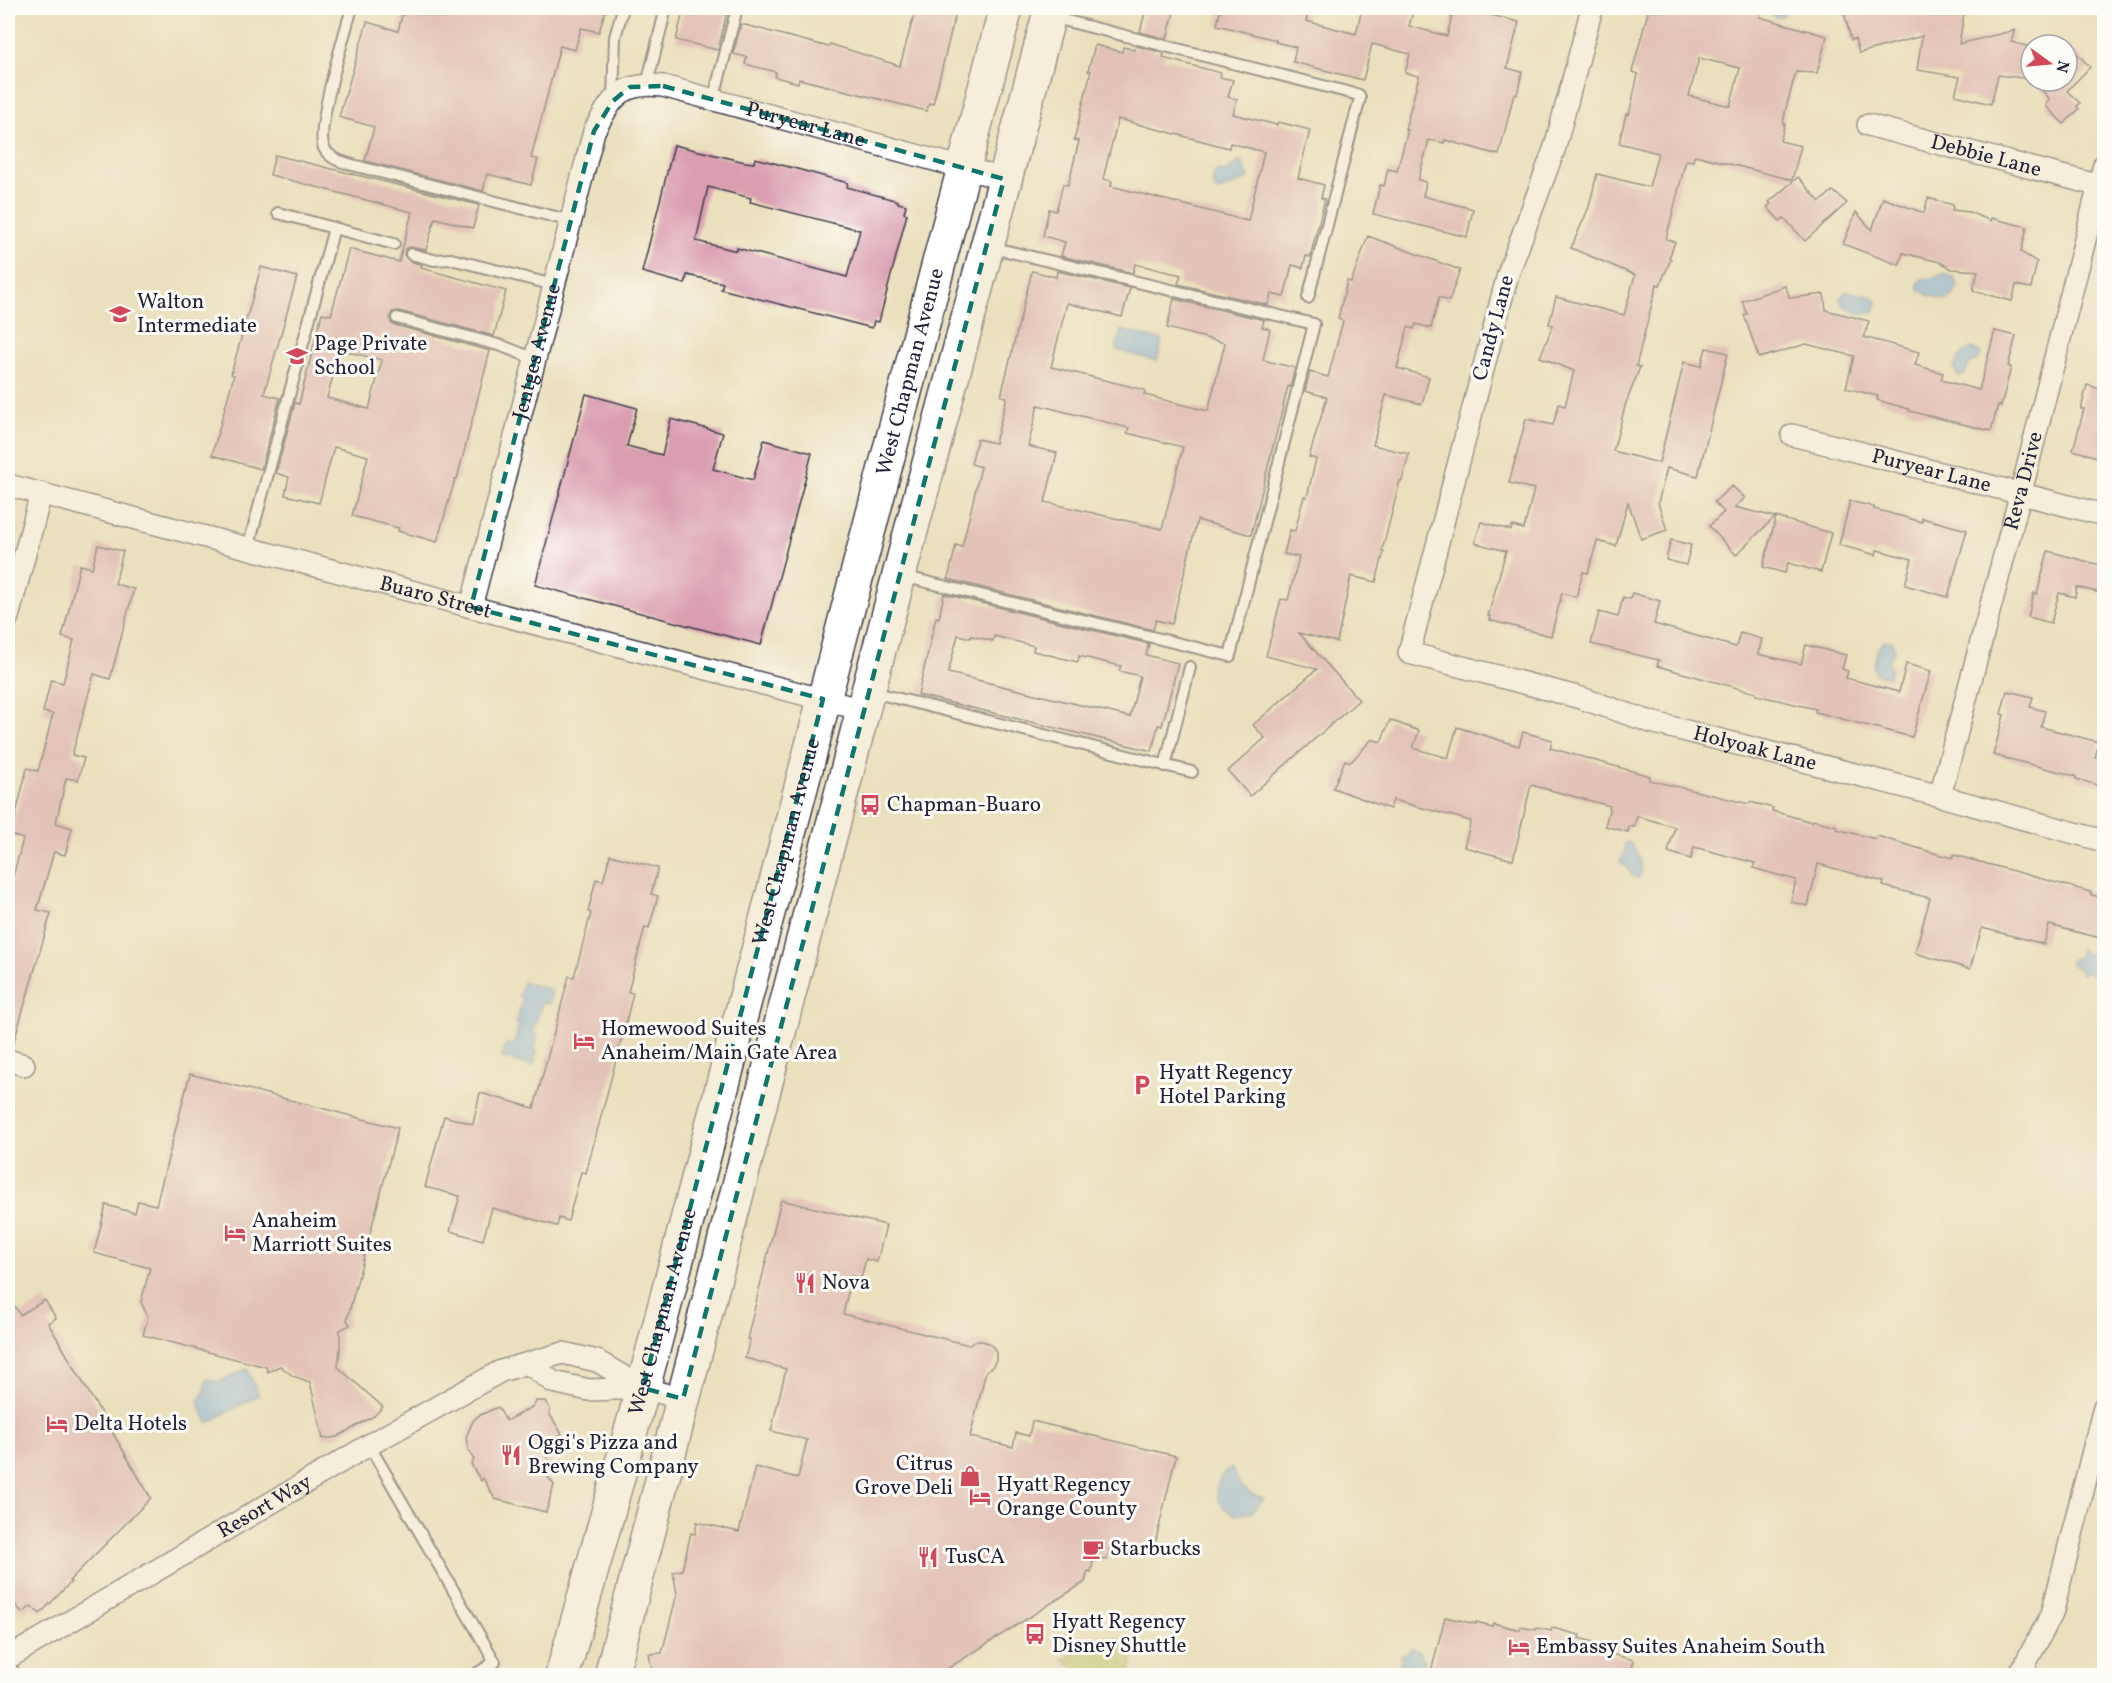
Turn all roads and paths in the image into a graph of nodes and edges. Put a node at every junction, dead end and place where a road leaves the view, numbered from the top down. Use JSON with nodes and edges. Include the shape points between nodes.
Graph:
{"nodes":[{"id":1,"x":352,"y":8,"type":"edge"},
{"id":2,"x":623,"y":8,"type":"edge"},
{"id":3,"x":666,"y":8,"type":"edge"},
{"id":4,"x":737,"y":8,"type":"edge"},
{"id":5,"x":1006,"y":8,"type":"edge"},
{"id":6,"x":1592,"y":8,"type":"edge"},
{"id":7,"x":1050,"y":12,"type":"edge"},
{"id":8,"x":647,"y":84,"type":"junction"},
{"id":9,"x":613,"y":101,"type":"junction"},
{"id":10,"x":713,"y":101,"type":"junction"},
{"id":11,"x":1868,"y":125,"type":"dead end"},
{"id":12,"x":963,"y":168,"type":"junction"},
{"id":13,"x":1004,"y":179,"type":"junction"},
{"id":14,"x":2103,"y":179,"type":"edge"},
{"id":15,"x":278,"y":213,"type":"dead end"},
{"id":16,"x":571,"y":221,"type":"junction"},
{"id":17,"x":334,"y":228,"type":"junction"},
{"id":18,"x":394,"y":244,"type":"dead end"},
{"id":19,"x":987,"y":246,"type":"junction"},
{"id":20,"x":411,"y":254,"type":"dead end"},
{"id":21,"x":554,"y":285,"type":"junction"},
{"id":22,"x":1308,"y":298,"type":"dead end"},
{"id":23,"x":397,"y":318,"type":"dead end"},
{"id":24,"x":535,"y":360,"type":"junction"},
{"id":25,"x":1792,"y":435,"type":"dead end"},
{"id":26,"x":8,"y":485,"type":"edge"},
{"id":27,"x":2021,"y":492,"type":"junction"},
{"id":28,"x":41,"y":494,"type":"junction"},
{"id":29,"x":2104,"y":515,"type":"edge"},
{"id":30,"x":248,"y":548,"type":"junction"},
{"id":31,"x":900,"y":575,"type":"junction"},
{"id":32,"x":471,"y":607,"type":"junction"},
{"id":33,"x":8,"y":618,"type":"edge"},
{"id":34,"x":1409,"y":653,"type":"joint"},
{"id":35,"x":1190,"y":667,"type":"dead end"},
{"id":36,"x":823,"y":699,"type":"junction"},
{"id":37,"x":866,"y":700,"type":"junction"},
{"id":38,"x":1165,"y":766,"type":"junction"},
{"id":39,"x":1192,"y":772,"type":"dead end"},
{"id":40,"x":1940,"y":796,"type":"junction"},
{"id":41,"x":2104,"y":841,"type":"edge"},
{"id":42,"x":529,"y":1364,"type":"junction"},
{"id":43,"x":643,"y":1388,"type":"junction"},
{"id":44,"x":683,"y":1398,"type":"junction"},
{"id":45,"x":2104,"y":1407,"type":"edge"},
{"id":46,"x":369,"y":1445,"type":"junction"},
{"id":47,"x":8,"y":1658,"type":"edge"},
{"id":48,"x":8,"y":1663,"type":"edge"},
{"id":49,"x":16,"y":1676,"type":"edge"},
{"id":50,"x":472,"y":1676,"type":"edge"},
{"id":51,"x":562,"y":1676,"type":"edge"},
{"id":52,"x":611,"y":1676,"type":"edge"},
{"id":53,"x":2016,"y":1676,"type":"edge"}],
"edges":[{"from":1,"to":16,"type":"lane","via":[[324,122],[321,141],[325,150],[339,161],[356,166]]},
{"from":2,"to":9,"type":"lane","via":[[615,37]]},
{"from":3,"to":8,"type":"lane"},
{"from":4,"to":10,"type":"lane"},
{"from":5,"to":12,"type":"main road","name":"West Chapman Avenue"},
{"from":6,"to":34,"type":"street","name":"Candy Lane","via":[[1555,147],[1508,274]]},
{"from":7,"to":13,"type":"main road","name":"West Chapman Avenue"},
{"from":7,"to":22,"type":"lane","via":[[1359,95]]},
{"from":8,"to":9,"type":"street","via":[[630,87]]},
{"from":8,"to":10,"type":"street","name":"Puryear Lane"},
{"from":9,"to":16,"type":"street","name":"Jentges Avenue","via":[[594,131]]},
{"from":10,"to":12,"type":"street","name":"Puryear Lane"},
{"from":11,"to":14,"type":"street","name":"Debbie Lane"},
{"from":12,"to":13,"type":"street","name":"Puryear Lane"},
{"from":12,"to":36,"type":"main road","name":"West Chapman Avenue"},
{"from":13,"to":19,"type":"main road","name":"West Chapman Avenue"},
{"from":14,"to":27,"type":"street","name":"Reva Drive"},
{"from":15,"to":17,"type":"lane"},
{"from":16,"to":21,"type":"street","name":"Jentges Avenue"},
{"from":17,"to":18,"type":"lane"},
{"from":17,"to":30,"type":"lane"},
{"from":19,"to":31,"type":"main road","name":"West Chapman Avenue"},
{"from":19,"to":31,"type":"lane","via":[[1314,324],[1230,657]]},
{"from":20,"to":21,"type":"lane","via":[[434,260],[451,259]]},
{"from":21,"to":24,"type":"street","name":"Jentges Avenue"},
{"from":23,"to":24,"type":"lane","via":[[502,346]]},
{"from":24,"to":32,"type":"street","name":"Jentges Avenue"},
{"from":25,"to":27,"type":"street","name":"Puryear Lane"},
{"from":26,"to":28,"type":"street","name":"Buaro Street"},
{"from":27,"to":29,"type":"street","name":"Puryear Lane"},
{"from":27,"to":40,"type":"street","name":"Reva Drive"},
{"from":28,"to":30,"type":"street","name":"Buaro Street"},
{"from":28,"to":33,"type":"street"},
{"from":30,"to":32,"type":"street","name":"Buaro Street"},
{"from":31,"to":37,"type":"main road","name":"West Chapman Avenue"},
{"from":32,"to":36,"type":"street","name":"Buaro Street"},
{"from":34,"to":40,"type":"street","name":"Holyoak Lane","via":[[1581,698],[1651,722]]},
{"from":35,"to":38,"type":"lane"},
{"from":36,"to":37,"type":"street","name":"Buaro Street"},
{"from":36,"to":43,"type":"main road","name":"West Chapman Avenue"},
{"from":37,"to":38,"type":"lane"},
{"from":37,"to":44,"type":"main road","name":"West Chapman Avenue"},
{"from":38,"to":39,"type":"lane"},
{"from":40,"to":41,"type":"street","name":"Holyoak Lane"},
{"from":42,"to":43,"type":"street","name":"Resort Way","via":[[553,1382],[589,1390]]},
{"from":42,"to":43,"type":"street","name":"Resort Way","via":[[563,1353],[597,1361]]},
{"from":42,"to":46,"type":"street","name":"Resort Way","via":[[501,1371]]},
{"from":43,"to":44,"type":"street","name":"Resort Way"},
{"from":43,"to":51,"type":"main road","name":"West Chapman Avenue"},
{"from":44,"to":52,"type":"main road","name":"West Chapman Avenue"},
{"from":45,"to":53,"type":"street","via":[[2052,1614]]},
{"from":46,"to":47,"type":"street","name":"Resort Way"},
{"from":46,"to":50,"type":"lane","via":[[495,1662]]},
{"from":48,"to":49,"type":"lane"}]}
